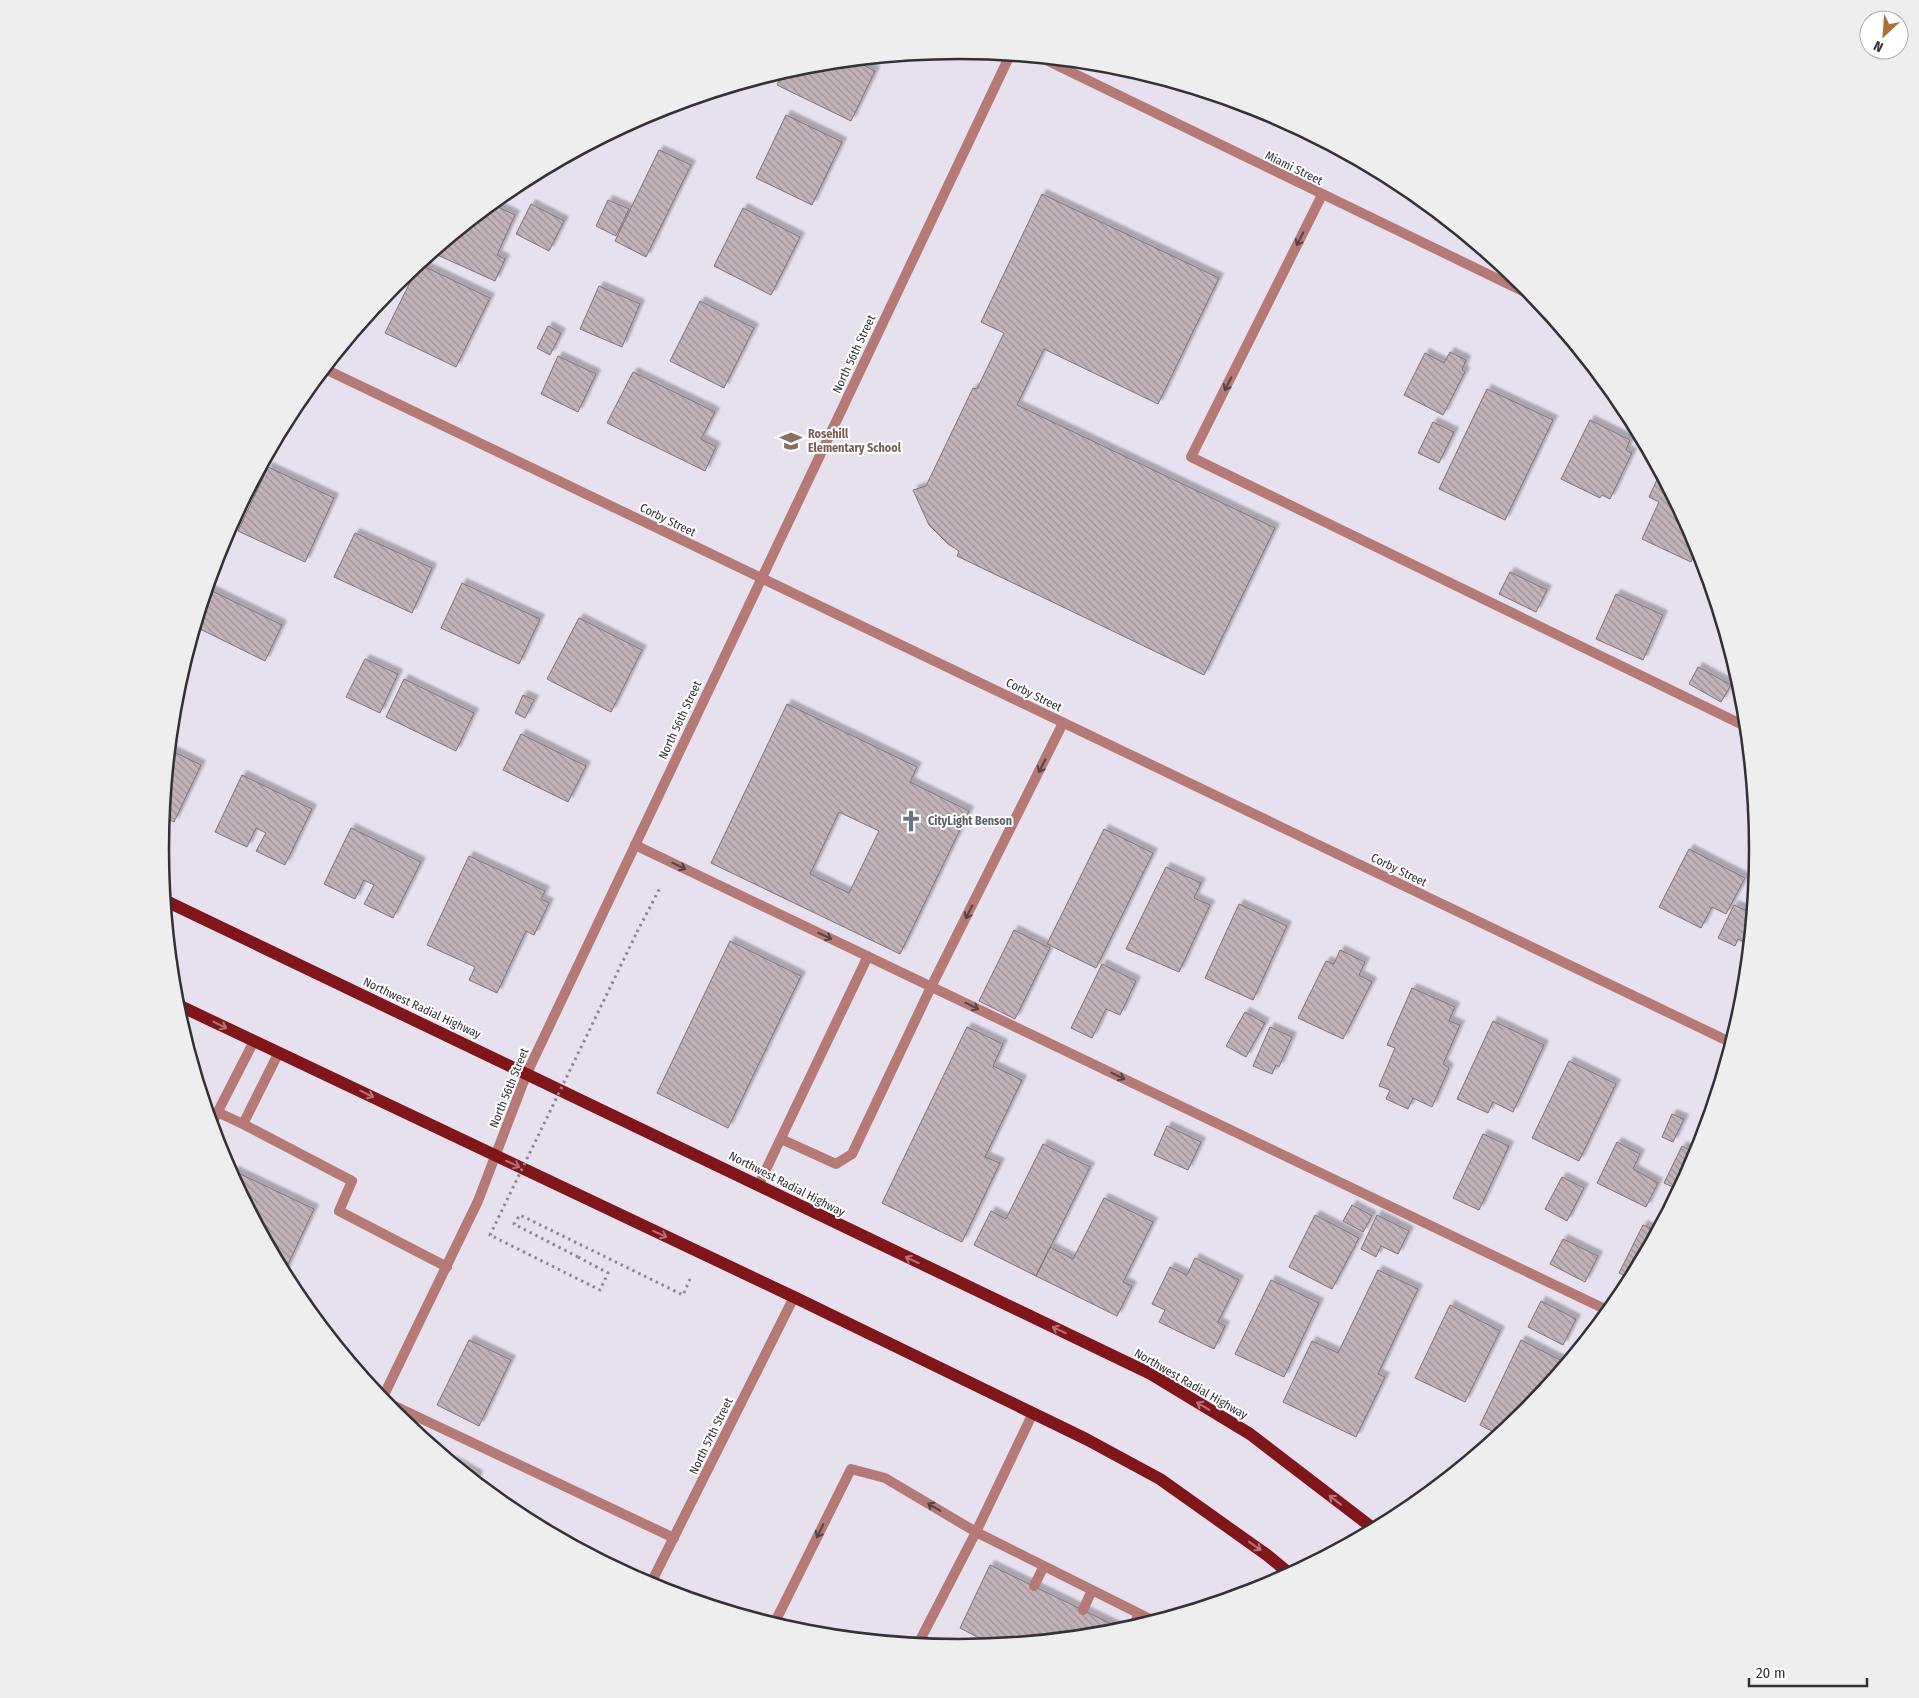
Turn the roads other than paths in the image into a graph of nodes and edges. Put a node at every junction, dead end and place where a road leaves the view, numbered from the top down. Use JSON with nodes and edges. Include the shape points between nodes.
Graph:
{"nodes":[{"id":1,"x":1008,"y":60,"type":"edge"},
{"id":2,"x":1057,"y":65,"type":"edge"},
{"id":3,"x":1322,"y":195,"type":"junction"},
{"id":4,"x":1516,"y":288,"type":"edge"},
{"id":5,"x":330,"y":372,"type":"edge"},
{"id":6,"x":760,"y":578,"type":"junction"},
{"id":7,"x":1063,"y":723,"type":"junction"},
{"id":8,"x":1740,"y":725,"type":"edge"},
{"id":9,"x":635,"y":845,"type":"junction"},
{"id":10,"x":171,"y":903,"type":"edge"},
{"id":11,"x":868,"y":956,"type":"junction"},
{"id":12,"x":931,"y":987,"type":"junction"},
{"id":13,"x":185,"y":1008,"type":"edge"},
{"id":14,"x":1726,"y":1040,"type":"edge"},
{"id":15,"x":254,"y":1041,"type":"junction"},
{"id":16,"x":279,"y":1052,"type":"junction"},
{"id":17,"x":527,"y":1073,"type":"junction"},
{"id":18,"x":217,"y":1112,"type":"junction"},
{"id":19,"x":216,"y":1115,"type":"edge"},
{"id":20,"x":243,"y":1124,"type":"junction"},
{"id":21,"x":781,"y":1139,"type":"junction"},
{"id":22,"x":495,"y":1156,"type":"junction"},
{"id":23,"x":759,"y":1184,"type":"junction"},
{"id":24,"x":447,"y":1267,"type":"junction"},
{"id":25,"x":794,"y":1297,"type":"junction"},
{"id":26,"x":1602,"y":1308,"type":"edge"},
{"id":27,"x":387,"y":1393,"type":"edge"},
{"id":28,"x":402,"y":1409,"type":"edge"},
{"id":29,"x":1033,"y":1413,"type":"junction"},
{"id":30,"x":1368,"y":1525,"type":"edge"},
{"id":31,"x":976,"y":1532,"type":"junction"},
{"id":32,"x":674,"y":1538,"type":"junction"},
{"id":33,"x":1044,"y":1566,"type":"junction"},
{"id":34,"x":1284,"y":1569,"type":"edge"},
{"id":35,"x":654,"y":1578,"type":"edge"},
{"id":36,"x":1034,"y":1586,"type":"dead end"},
{"id":37,"x":1092,"y":1590,"type":"junction"},
{"id":38,"x":1083,"y":1610,"type":"dead end"},
{"id":39,"x":1139,"y":1614,"type":"junction"},
{"id":40,"x":777,"y":1617,"type":"edge"},
{"id":41,"x":1145,"y":1617,"type":"edge"},
{"id":42,"x":1137,"y":1619,"type":"edge"},
{"id":43,"x":921,"y":1638,"type":"edge"}],
"edges":[{"from":1,"to":6,"type":"street","name":"North 56th Street"},
{"from":2,"to":3,"type":"street","name":"Miami Street"},
{"from":3,"to":4,"type":"street","name":"Miami Street"},
{"from":3,"to":8,"type":"street","one_way":true,"via":[[1191,458]]},
{"from":5,"to":6,"type":"street","name":"Corby Street"},
{"from":6,"to":7,"type":"street","name":"Corby Street"},
{"from":6,"to":9,"type":"street","name":"North 56th Street"},
{"from":7,"to":12,"type":"street","one_way":true},
{"from":7,"to":14,"type":"street","name":"Corby Street"},
{"from":9,"to":11,"type":"street","one_way":true},
{"from":9,"to":17,"type":"street","name":"North 56th Street"},
{"from":10,"to":17,"type":"main road","name":"Northwest Radial Highway"},
{"from":11,"to":12,"type":"street"},
{"from":11,"to":21,"type":"street"},
{"from":12,"to":21,"type":"street","via":[[852,1154],[836,1164]]},
{"from":12,"to":26,"type":"street","one_way":true},
{"from":13,"to":15,"type":"main road","one_way":true},
{"from":15,"to":16,"type":"main road"},
{"from":15,"to":18,"type":"street"},
{"from":16,"to":20,"type":"street"},
{"from":16,"to":22,"type":"main road","one_way":true},
{"from":17,"to":22,"type":"street","name":"North 56th Street"},
{"from":17,"to":23,"type":"main road","name":"Northwest Radial Highway"},
{"from":18,"to":19,"type":"street"},
{"from":18,"to":20,"type":"street"},
{"from":20,"to":24,"type":"street","via":[[352,1181],[339,1211]]},
{"from":21,"to":23,"type":"street"},
{"from":22,"to":24,"type":"street","name":"North 56th Street"},
{"from":22,"to":25,"type":"main road","one_way":true},
{"from":30,"to":23,"type":"main road","name":"Northwest Radial Highway","one_way":true,"via":[[1250,1434],[1151,1374],[831,1222]]},
{"from":24,"to":27,"type":"street","name":"North 56th Street"},
{"from":25,"to":29,"type":"main road"},
{"from":25,"to":32,"type":"street","name":"North 57th Street"},
{"from":28,"to":32,"type":"street"},
{"from":29,"to":31,"type":"street"},
{"from":29,"to":34,"type":"main road","one_way":true,"via":[[1160,1479]]},
{"from":31,"to":33,"type":"street"},
{"from":31,"to":40,"type":"street","one_way":true,"via":[[885,1478],[850,1469]]},
{"from":31,"to":43,"type":"street"},
{"from":32,"to":35,"type":"street","name":"North 57th Street"},
{"from":33,"to":36,"type":"street"},
{"from":33,"to":37,"type":"street"},
{"from":37,"to":38,"type":"street"},
{"from":37,"to":39,"type":"street"},
{"from":39,"to":41,"type":"street"},
{"from":39,"to":42,"type":"street"}]}
